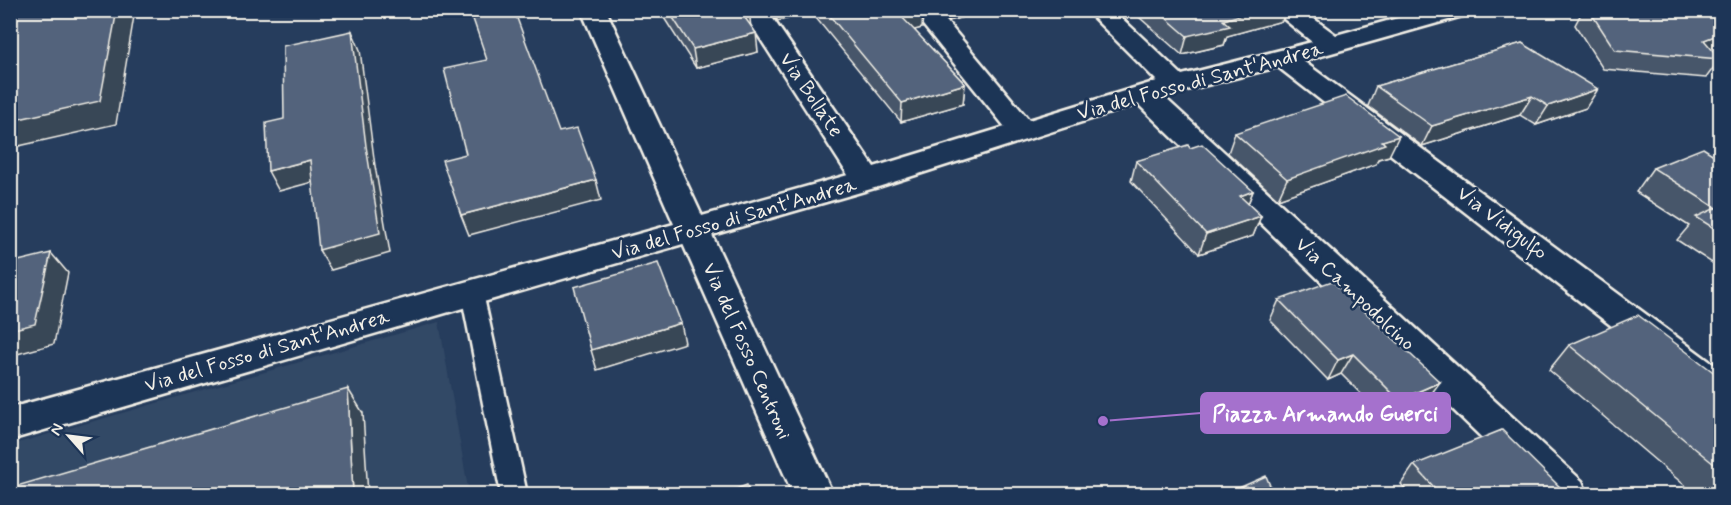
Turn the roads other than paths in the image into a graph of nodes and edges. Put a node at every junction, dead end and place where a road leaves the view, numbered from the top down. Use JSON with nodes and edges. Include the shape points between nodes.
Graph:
{"nodes":[{"id":1,"x":593,"y":10,"type":"edge"},
{"id":2,"x":754,"y":10,"type":"edge"},
{"id":3,"x":923,"y":10,"type":"edge"},
{"id":4,"x":1098,"y":10,"type":"edge"},
{"id":5,"x":1285,"y":10,"type":"edge"},
{"id":6,"x":1457,"y":10,"type":"edge"},
{"id":7,"x":1333,"y":45,"type":"junction"},
{"id":8,"x":1283,"y":58,"type":"junction"},
{"id":9,"x":1177,"y":85,"type":"junction"},
{"id":10,"x":1143,"y":93,"type":"junction"},
{"id":11,"x":1023,"y":131,"type":"junction"},
{"id":12,"x":867,"y":180,"type":"junction"},
{"id":13,"x":692,"y":231,"type":"junction"},
{"id":14,"x":471,"y":293,"type":"junction"},
{"id":15,"x":1720,"y":389,"type":"edge"},
{"id":16,"x":10,"y":424,"type":"edge"},
{"id":17,"x":514,"y":495,"type":"edge"},
{"id":18,"x":813,"y":495,"type":"edge"},
{"id":19,"x":1567,"y":495,"type":"edge"}],
"edges":[{"from":1,"to":13,"type":"street","name":"Via del Fosso Centroni"},
{"from":2,"to":12,"type":"street","name":"Via Bollate"},
{"from":3,"to":11,"type":"street"},
{"from":4,"to":9,"type":"street"},
{"from":5,"to":7,"type":"street"},
{"from":6,"to":7,"type":"street","name":"Via del Fosso di Sant'Andrea"},
{"from":7,"to":8,"type":"street","name":"Via del Fosso di Sant'Andrea"},
{"from":8,"to":9,"type":"street","name":"Via del Fosso di Sant'Andrea"},
{"from":8,"to":15,"type":"street","name":"Via Vidigulfo"},
{"from":9,"to":10,"type":"street","name":"Via del Fosso di Sant'Andrea"},
{"from":10,"to":11,"type":"street","name":"Via del Fosso di Sant'Andrea"},
{"from":10,"to":19,"type":"street","name":"Via Campodolcino"},
{"from":11,"to":12,"type":"street","name":"Via del Fosso di Sant'Andrea"},
{"from":12,"to":13,"type":"street","name":"Via del Fosso di Sant'Andrea"},
{"from":13,"to":14,"type":"street","name":"Via del Fosso di Sant'Andrea"},
{"from":13,"to":18,"type":"street","name":"Via del Fosso Centroni"},
{"from":14,"to":16,"type":"street","name":"Via del Fosso di Sant'Andrea"},
{"from":14,"to":17,"type":"lane"}]}
